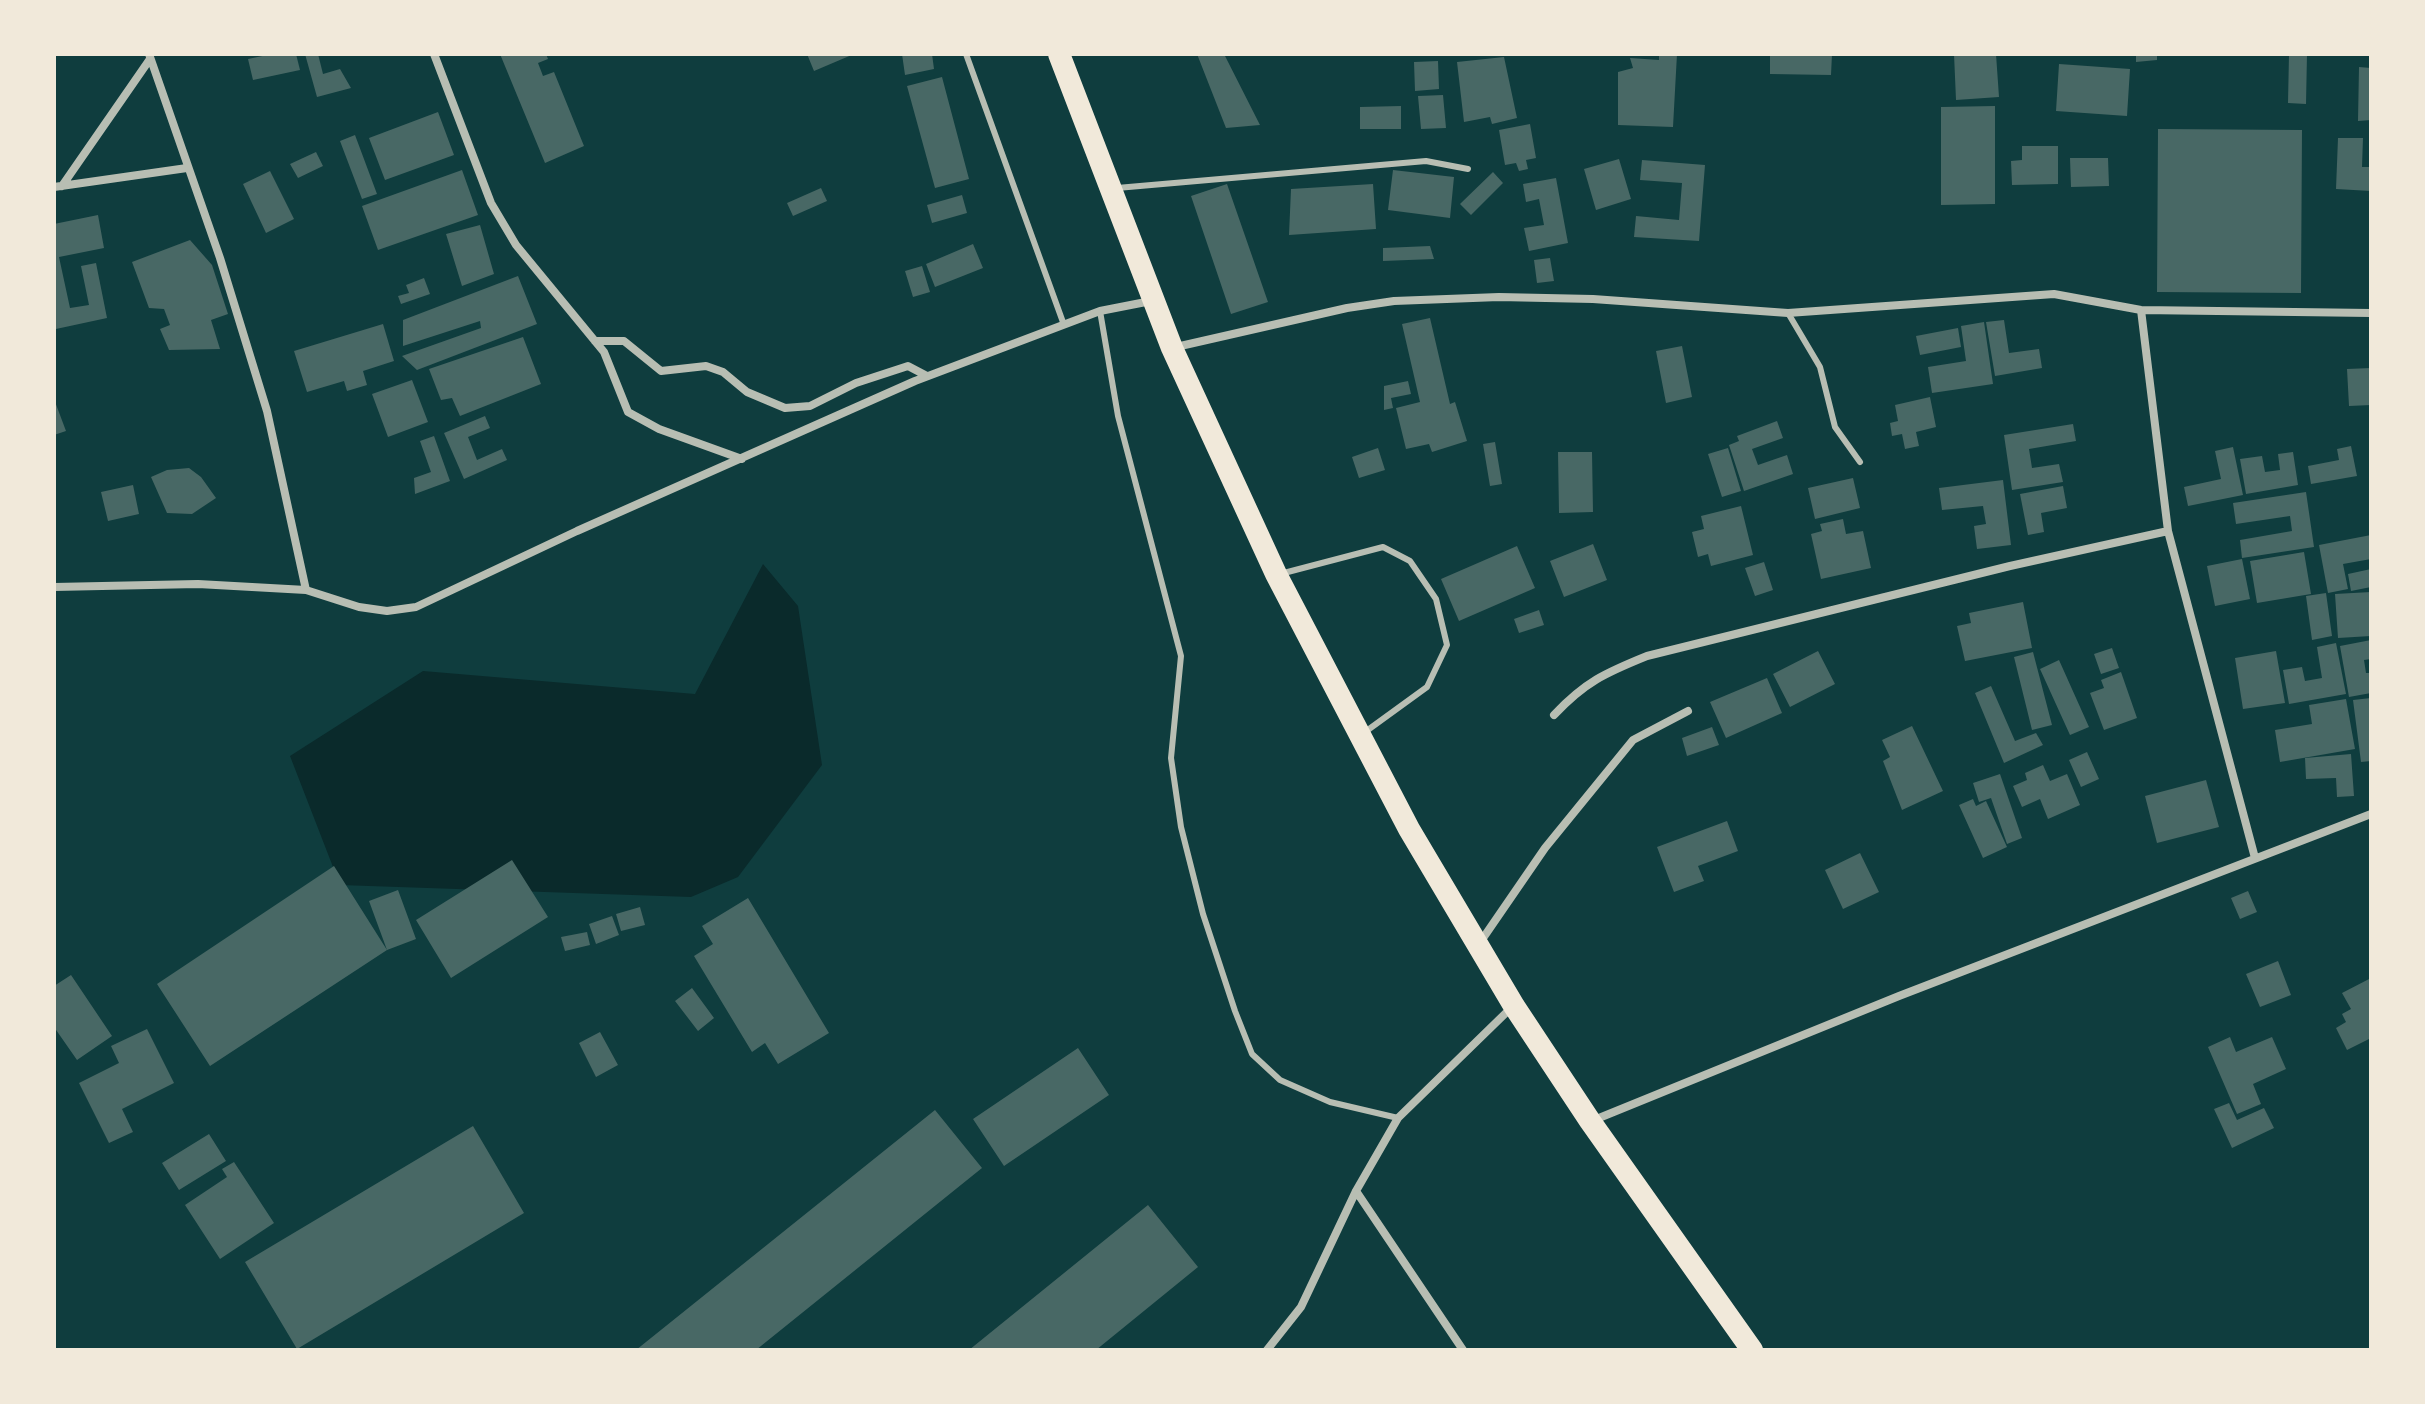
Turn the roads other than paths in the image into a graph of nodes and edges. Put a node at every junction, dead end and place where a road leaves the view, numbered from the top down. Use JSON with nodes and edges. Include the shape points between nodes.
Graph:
{"nodes":[{"id":1,"x":434,"y":54,"type":"edge"},
{"id":2,"x":966,"y":54,"type":"edge"},
{"id":3,"x":1059,"y":54,"type":"edge"},
{"id":4,"x":150,"y":56,"type":"edge"},
{"id":5,"x":187,"y":168,"type":"junction"},
{"id":6,"x":1468,"y":169,"type":"dead end"},
{"id":7,"x":58,"y":187,"type":"edge"},
{"id":8,"x":1113,"y":188,"type":"junction"},
{"id":9,"x":1153,"y":300,"type":"junction"},
{"id":10,"x":2141,"y":310,"type":"junction"},
{"id":11,"x":1100,"y":311,"type":"junction"},
{"id":12,"x":1788,"y":313,"type":"junction"},
{"id":13,"x":2371,"y":313,"type":"edge"},
{"id":14,"x":1064,"y":325,"type":"junction"},
{"id":15,"x":595,"y":341,"type":"junction"},
{"id":16,"x":1172,"y":348,"type":"junction"},
{"id":17,"x":927,"y":376,"type":"junction"},
{"id":18,"x":743,"y":459,"type":"junction"},
{"id":19,"x":1860,"y":462,"type":"dead end"},
{"id":20,"x":2168,"y":531,"type":"junction"},
{"id":21,"x":1276,"y":574,"type":"junction"},
{"id":22,"x":54,"y":587,"type":"edge"},
{"id":23,"x":306,"y":590,"type":"junction"},
{"id":24,"x":1688,"y":711,"type":"dead end"},
{"id":25,"x":1554,"y":715,"type":"dead end"},
{"id":26,"x":1360,"y":735,"type":"junction"},
{"id":27,"x":2371,"y":814,"type":"edge"},
{"id":28,"x":2255,"y":858,"type":"junction"},
{"id":29,"x":1479,"y":945,"type":"junction"},
{"id":30,"x":1514,"y":1006,"type":"junction"},
{"id":31,"x":1398,"y":1118,"type":"junction"},
{"id":32,"x":1590,"y":1121,"type":"junction"},
{"id":33,"x":1356,"y":1191,"type":"junction"},
{"id":34,"x":1267,"y":1350,"type":"edge"},
{"id":35,"x":1463,"y":1350,"type":"edge"},
{"id":36,"x":1752,"y":1350,"type":"edge"}],
"edges":[{"from":1,"to":15,"type":"street","via":[[491,203],[516,245]]},
{"from":2,"to":14,"type":"lane"},
{"from":3,"to":8,"type":"highway"},
{"from":4,"to":5,"type":"street"},
{"from":4,"to":7,"type":"street"},
{"from":5,"to":7,"type":"street"},
{"from":5,"to":23,"type":"street","via":[[267,411]]},
{"from":6,"to":8,"type":"lane","via":[[1426,161]]},
{"from":8,"to":9,"type":"highway"},
{"from":9,"to":11,"type":"street"},
{"from":9,"to":16,"type":"highway"},
{"from":10,"to":12,"type":"street","via":[[2054,294]]},
{"from":10,"to":13,"type":"street"},
{"from":10,"to":20,"type":"street"},
{"from":11,"to":14,"type":"street"},
{"from":11,"to":31,"type":"lane","via":[[1118,416],[1181,656],[1171,758],[1181,827],[1235,1011],[1252,1054],[1280,1080],[1330,1102]]},
{"from":12,"to":16,"type":"street","via":[[1593,299],[1394,301]]},
{"from":12,"to":19,"type":"lane","via":[[1820,367],[1835,427]]},
{"from":14,"to":17,"type":"street"},
{"from":15,"to":17,"type":"street","via":[[624,341],[661,371],[706,366],[785,408],[810,406],[908,366]]},
{"from":15,"to":18,"type":"street","via":[[628,412],[659,429]]},
{"from":16,"to":21,"type":"highway"},
{"from":17,"to":18,"type":"street"},
{"from":18,"to":23,"type":"street","via":[[416,607],[359,607]]},
{"from":20,"to":25,"type":"street","via":[[1647,656],[1580,687]]},
{"from":20,"to":28,"type":"street"},
{"from":21,"to":26,"type":"highway"},
{"from":21,"to":26,"type":"lane","via":[[1383,547],[1410,561],[1436,599],[1447,645],[1427,687]]},
{"from":22,"to":23,"type":"street","via":[[198,584]]},
{"from":24,"to":29,"type":"street","via":[[1633,740],[1545,848]]},
{"from":26,"to":29,"type":"highway"},
{"from":27,"to":28,"type":"street"},
{"from":28,"to":32,"type":"street"},
{"from":29,"to":30,"type":"highway"},
{"from":30,"to":31,"type":"street"},
{"from":30,"to":32,"type":"highway"},
{"from":31,"to":33,"type":"street"},
{"from":32,"to":36,"type":"highway"},
{"from":33,"to":34,"type":"street","via":[[1301,1307]]},
{"from":33,"to":35,"type":"street"}]}
